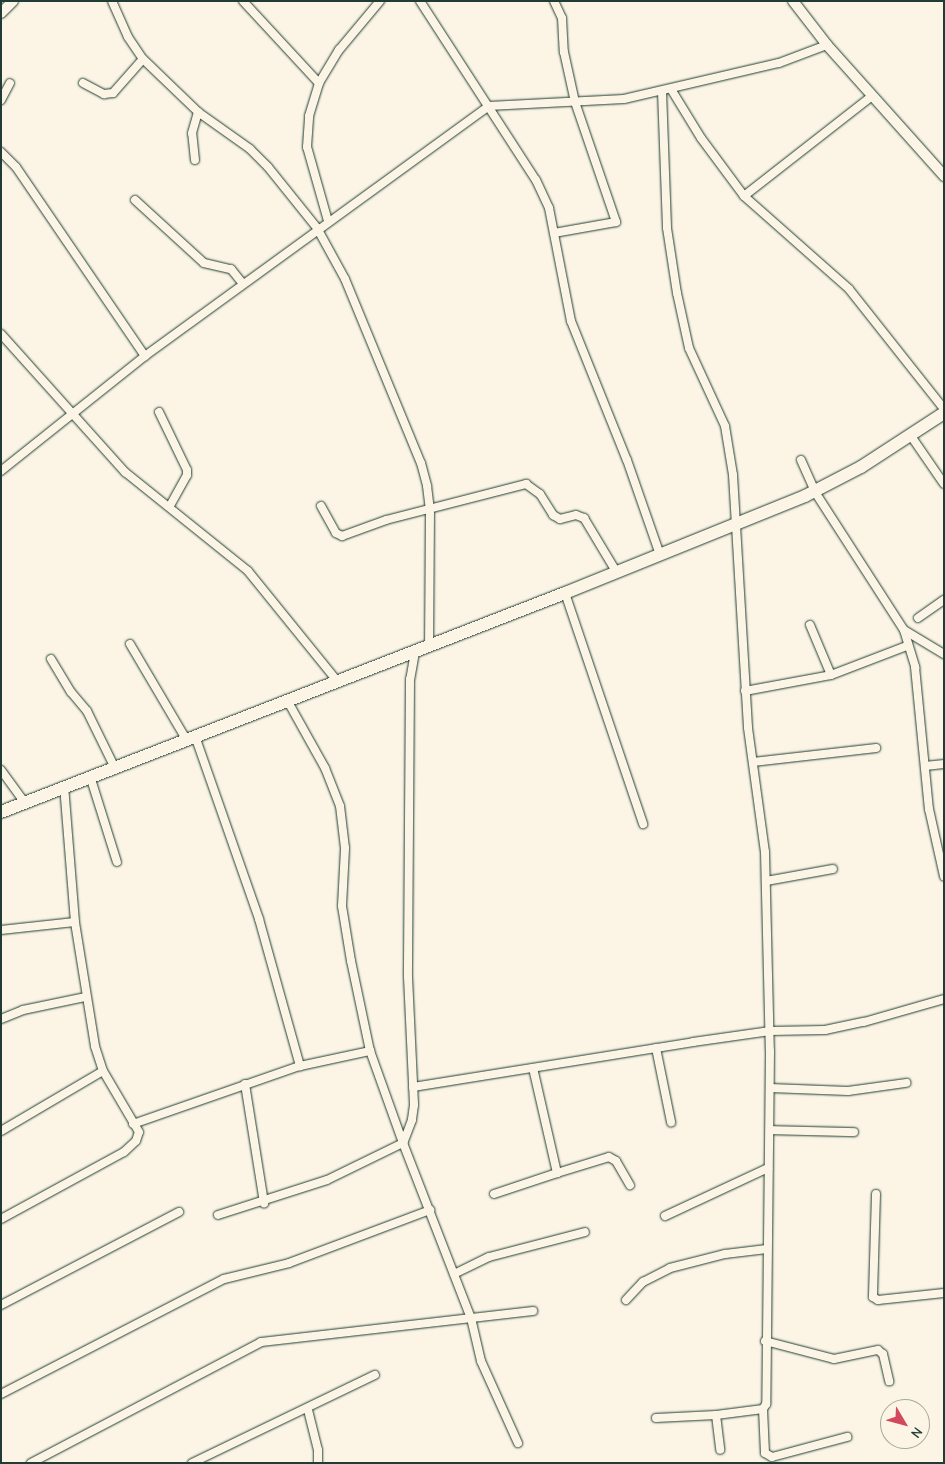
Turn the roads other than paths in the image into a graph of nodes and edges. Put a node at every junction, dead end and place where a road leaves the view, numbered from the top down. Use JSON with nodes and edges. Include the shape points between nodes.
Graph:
{"nodes":[{"id":1,"x":14,"y":1,"type":"edge"},
{"id":2,"x":112,"y":1,"type":"edge"},
{"id":3,"x":243,"y":1,"type":"edge"},
{"id":4,"x":380,"y":1,"type":"edge"},
{"id":5,"x":420,"y":1,"type":"edge"},
{"id":6,"x":554,"y":1,"type":"edge"},
{"id":7,"x":793,"y":1,"type":"edge"},
{"id":8,"x":1,"y":12,"type":"edge"},
{"id":9,"x":827,"y":45,"type":"junction"},
{"id":10,"x":143,"y":59,"type":"junction"},
{"id":11,"x":10,"y":83,"type":"dead end"},
{"id":12,"x":84,"y":83,"type":"dead end"},
{"id":13,"x":319,"y":84,"type":"junction"},
{"id":14,"x":671,"y":89,"type":"junction"},
{"id":15,"x":662,"y":91,"type":"junction"},
{"id":16,"x":872,"y":96,"type":"junction"},
{"id":17,"x":1,"y":100,"type":"edge"},
{"id":18,"x":575,"y":102,"type":"junction"},
{"id":19,"x":489,"y":106,"type":"junction"},
{"id":20,"x":198,"y":112,"type":"junction"},
{"id":21,"x":1,"y":152,"type":"edge"},
{"id":22,"x":194,"y":160,"type":"dead end"},
{"id":23,"x":944,"y":176,"type":"edge"},
{"id":24,"x":744,"y":196,"type":"junction"},
{"id":25,"x":134,"y":200,"type":"dead end"},
{"id":26,"x":328,"y":221,"type":"junction"},
{"id":27,"x":317,"y":228,"type":"junction"},
{"id":28,"x":554,"y":233,"type":"junction"},
{"id":29,"x":243,"y":284,"type":"junction"},
{"id":30,"x":1,"y":334,"type":"edge"},
{"id":31,"x":145,"y":356,"type":"junction"},
{"id":32,"x":944,"y":411,"type":"edge"},
{"id":33,"x":160,"y":412,"type":"dead end"},
{"id":34,"x":72,"y":415,"type":"junction"},
{"id":35,"x":911,"y":436,"type":"junction"},
{"id":36,"x":801,"y":460,"type":"dead end"},
{"id":37,"x":1,"y":471,"type":"edge"},
{"id":38,"x":944,"y":484,"type":"edge"},
{"id":39,"x":815,"y":492,"type":"junction"},
{"id":40,"x":170,"y":506,"type":"junction"},
{"id":41,"x":321,"y":506,"type":"dead end"},
{"id":42,"x":430,"y":510,"type":"junction"},
{"id":43,"x":737,"y":524,"type":"junction"},
{"id":44,"x":660,"y":555,"type":"junction"},
{"id":45,"x":617,"y":573,"type":"junction"},
{"id":46,"x":565,"y":594,"type":"junction"},
{"id":47,"x":944,"y":600,"type":"edge"},
{"id":48,"x":918,"y":618,"type":"dead end"},
{"id":49,"x":810,"y":625,"type":"dead end"},
{"id":50,"x":904,"y":630,"type":"junction"},
{"id":51,"x":130,"y":644,"type":"dead end"},
{"id":52,"x":429,"y":646,"type":"junction"},
{"id":53,"x":906,"y":646,"type":"junction"},
{"id":54,"x":414,"y":652,"type":"junction"},
{"id":55,"x":944,"y":654,"type":"edge"},
{"id":56,"x":51,"y":659,"type":"dead end"},
{"id":57,"x":831,"y":675,"type":"junction"},
{"id":58,"x":336,"y":681,"type":"junction"},
{"id":59,"x":745,"y":691,"type":"junction"},
{"id":60,"x":287,"y":700,"type":"junction"},
{"id":61,"x":191,"y":737,"type":"junction"},
{"id":62,"x":876,"y":748,"type":"dead end"},
{"id":63,"x":752,"y":762,"type":"junction"},
{"id":64,"x":944,"y":764,"type":"edge"},
{"id":65,"x":114,"y":766,"type":"junction"},
{"id":66,"x":924,"y":766,"type":"junction"},
{"id":67,"x":1,"y":770,"type":"edge"},
{"id":68,"x":90,"y":776,"type":"junction"},
{"id":69,"x":64,"y":786,"type":"junction"},
{"id":70,"x":25,"y":803,"type":"junction"},
{"id":71,"x":1,"y":812,"type":"edge"},
{"id":72,"x":643,"y":824,"type":"dead end"},
{"id":73,"x":117,"y":862,"type":"dead end"},
{"id":74,"x":833,"y":869,"type":"dead end"},
{"id":75,"x":944,"y":876,"type":"edge"},
{"id":76,"x":766,"y":881,"type":"junction"},
{"id":77,"x":75,"y":922,"type":"junction"},
{"id":78,"x":1,"y":930,"type":"edge"},
{"id":79,"x":84,"y":996,"type":"junction"},
{"id":80,"x":944,"y":999,"type":"edge"},
{"id":81,"x":1,"y":1019,"type":"edge"},
{"id":82,"x":770,"y":1031,"type":"junction"},
{"id":83,"x":656,"y":1048,"type":"junction"},
{"id":84,"x":370,"y":1051,"type":"junction"},
{"id":85,"x":300,"y":1066,"type":"junction"},
{"id":86,"x":533,"y":1068,"type":"junction"},
{"id":87,"x":103,"y":1071,"type":"junction"},
{"id":88,"x":906,"y":1083,"type":"dead end"},
{"id":89,"x":245,"y":1084,"type":"junction"},
{"id":90,"x":413,"y":1087,"type":"junction"},
{"id":91,"x":770,"y":1088,"type":"junction"},
{"id":92,"x":670,"y":1122,"type":"dead end"},
{"id":93,"x":133,"y":1124,"type":"junction"},
{"id":94,"x":770,"y":1130,"type":"junction"},
{"id":95,"x":1,"y":1131,"type":"edge"},
{"id":96,"x":854,"y":1132,"type":"dead end"},
{"id":97,"x":403,"y":1143,"type":"junction"},
{"id":98,"x":768,"y":1168,"type":"junction"},
{"id":99,"x":557,"y":1173,"type":"junction"},
{"id":100,"x":630,"y":1185,"type":"dead end"},
{"id":101,"x":494,"y":1194,"type":"dead end"},
{"id":102,"x":876,"y":1194,"type":"dead end"},
{"id":103,"x":264,"y":1203,"type":"junction"},
{"id":104,"x":430,"y":1210,"type":"junction"},
{"id":105,"x":179,"y":1212,"type":"dead end"},
{"id":106,"x":218,"y":1215,"type":"dead end"},
{"id":107,"x":666,"y":1216,"type":"dead end"},
{"id":108,"x":1,"y":1220,"type":"edge"},
{"id":109,"x":585,"y":1232,"type":"dead end"},
{"id":110,"x":767,"y":1249,"type":"junction"},
{"id":111,"x":454,"y":1274,"type":"junction"},
{"id":112,"x":944,"y":1293,"type":"edge"},
{"id":113,"x":626,"y":1300,"type":"dead end"},
{"id":114,"x":1,"y":1305,"type":"edge"},
{"id":115,"x":533,"y":1311,"type":"dead end"},
{"id":116,"x":471,"y":1318,"type":"junction"},
{"id":117,"x":765,"y":1341,"type":"junction"},
{"id":118,"x":375,"y":1375,"type":"dead end"},
{"id":119,"x":889,"y":1381,"type":"dead end"},
{"id":120,"x":1,"y":1394,"type":"edge"},
{"id":121,"x":763,"y":1408,"type":"junction"},
{"id":122,"x":308,"y":1410,"type":"junction"},
{"id":123,"x":716,"y":1415,"type":"junction"},
{"id":124,"x":656,"y":1418,"type":"dead end"},
{"id":125,"x":847,"y":1437,"type":"dead end"},
{"id":126,"x":518,"y":1442,"type":"dead end"},
{"id":127,"x":720,"y":1450,"type":"dead end"},
{"id":128,"x":31,"y":1463,"type":"edge"},
{"id":129,"x":192,"y":1463,"type":"edge"},
{"id":130,"x":318,"y":1463,"type":"edge"}],
"edges":[{"from":1,"to":8,"type":"street"},
{"from":2,"to":10,"type":"street","via":[[128,37]]},
{"from":3,"to":13,"type":"street"},
{"from":4,"to":13,"type":"street","via":[[339,50]]},
{"from":5,"to":19,"type":"street"},
{"from":6,"to":18,"type":"street","via":[[562,18],[564,52]]},
{"from":7,"to":9,"type":"street"},
{"from":9,"to":14,"type":"street","via":[[778,64]]},
{"from":9,"to":16,"type":"street"},
{"from":10,"to":12,"type":"street","via":[[113,92],[104,94]]},
{"from":10,"to":20,"type":"street"},
{"from":11,"to":17,"type":"street"},
{"from":13,"to":26,"type":"street","via":[[309,116],[307,147]]},
{"from":14,"to":15,"type":"street"},
{"from":14,"to":24,"type":"street","via":[[701,138]]},
{"from":15,"to":18,"type":"street","via":[[624,99]]},
{"from":15,"to":43,"type":"street","via":[[666,228],[677,293],[689,348],[725,426]]},
{"from":16,"to":23,"type":"street"},
{"from":16,"to":24,"type":"street"},
{"from":18,"to":19,"type":"street"},
{"from":18,"to":28,"type":"street","via":[[616,222]]},
{"from":19,"to":26,"type":"street"},
{"from":19,"to":28,"type":"street","via":[[536,180],[549,208]]},
{"from":20,"to":22,"type":"street","via":[[192,133]]},
{"from":20,"to":27,"type":"street","via":[[250,149]]},
{"from":21,"to":31,"type":"street","via":[[16,167]]},
{"from":24,"to":32,"type":"street","via":[[850,289]]},
{"from":25,"to":29,"type":"street","via":[[204,263],[230,269]]},
{"from":26,"to":27,"type":"street"},
{"from":27,"to":29,"type":"street"},
{"from":27,"to":42,"type":"street","via":[[363,319],[421,463]]},
{"from":28,"to":44,"type":"street","via":[[571,321],[627,460]]},
{"from":29,"to":31,"type":"street"},
{"from":30,"to":34,"type":"street"},
{"from":31,"to":34,"type":"street"},
{"from":32,"to":35,"type":"main road"},
{"from":33,"to":40,"type":"street","via":[[187,470]]},
{"from":34,"to":37,"type":"street"},
{"from":34,"to":40,"type":"street","via":[[125,472]]},
{"from":35,"to":38,"type":"street"},
{"from":35,"to":39,"type":"main road"},
{"from":36,"to":39,"type":"street"},
{"from":39,"to":43,"type":"main road"},
{"from":39,"to":50,"type":"street"},
{"from":40,"to":58,"type":"street","via":[[248,571]]},
{"from":41,"to":42,"type":"street","via":[[336,534],[342,536]]},
{"from":42,"to":45,"type":"street","via":[[526,484],[540,494],[553,515],[560,519],[576,515],[584,518]]},
{"from":42,"to":52,"type":"street"},
{"from":43,"to":44,"type":"main road"},
{"from":43,"to":59,"type":"street"},
{"from":44,"to":45,"type":"main road"},
{"from":45,"to":46,"type":"main road"},
{"from":46,"to":52,"type":"main road"},
{"from":46,"to":72,"type":"street"},
{"from":47,"to":48,"type":"street"},
{"from":49,"to":57,"type":"street"},
{"from":50,"to":53,"type":"street"},
{"from":50,"to":55,"type":"street"},
{"from":51,"to":61,"type":"street"},
{"from":52,"to":54,"type":"main road"},
{"from":53,"to":57,"type":"street"},
{"from":53,"to":66,"type":"street","via":[[915,667]]},
{"from":54,"to":58,"type":"main road"},
{"from":54,"to":90,"type":"street","via":[[410,680],[408,967]]},
{"from":56,"to":65,"type":"street","via":[[87,711]]},
{"from":57,"to":59,"type":"street"},
{"from":58,"to":60,"type":"main road"},
{"from":59,"to":63,"type":"street"},
{"from":60,"to":61,"type":"main road"},
{"from":60,"to":84,"type":"street","via":[[325,768],[340,806],[345,848],[342,906]]},
{"from":61,"to":65,"type":"main road"},
{"from":61,"to":85,"type":"street","via":[[259,919]]},
{"from":62,"to":63,"type":"street"},
{"from":63,"to":76,"type":"street"},
{"from":64,"to":66,"type":"street"},
{"from":65,"to":68,"type":"main road"},
{"from":66,"to":75,"type":"street","via":[[929,809]]},
{"from":67,"to":70,"type":"street"},
{"from":68,"to":69,"type":"main road"},
{"from":68,"to":73,"type":"street"},
{"from":69,"to":70,"type":"main road"},
{"from":69,"to":77,"type":"street"},
{"from":70,"to":71,"type":"main road"},
{"from":74,"to":76,"type":"street"},
{"from":76,"to":82,"type":"street"},
{"from":77,"to":78,"type":"street"},
{"from":77,"to":79,"type":"street"},
{"from":79,"to":81,"type":"street","via":[[23,1010]]},
{"from":79,"to":87,"type":"street"},
{"from":80,"to":82,"type":"street","via":[[825,1030]]},
{"from":82,"to":83,"type":"street"},
{"from":82,"to":91,"type":"street"},
{"from":83,"to":86,"type":"street"},
{"from":83,"to":92,"type":"street"},
{"from":84,"to":85,"type":"street"},
{"from":84,"to":97,"type":"street"},
{"from":85,"to":89,"type":"street"},
{"from":86,"to":90,"type":"street"},
{"from":86,"to":99,"type":"street"},
{"from":87,"to":93,"type":"street"},
{"from":87,"to":95,"type":"street"},
{"from":88,"to":91,"type":"street","via":[[848,1092]]},
{"from":89,"to":93,"type":"street"},
{"from":89,"to":103,"type":"street"},
{"from":90,"to":97,"type":"street","via":[[412,1120]]},
{"from":91,"to":94,"type":"street"},
{"from":93,"to":108,"type":"street","via":[[139,1132],[136,1141],[124,1152]]},
{"from":94,"to":96,"type":"street"},
{"from":94,"to":98,"type":"street"},
{"from":97,"to":103,"type":"street","via":[[327,1180]]},
{"from":97,"to":104,"type":"street"},
{"from":98,"to":107,"type":"street"},
{"from":98,"to":110,"type":"street"},
{"from":99,"to":100,"type":"street","via":[[610,1157],[616,1161]]},
{"from":99,"to":101,"type":"street"},
{"from":102,"to":112,"type":"street","via":[[873,1297],[878,1300]]},
{"from":103,"to":106,"type":"street"},
{"from":104,"to":111,"type":"street"},
{"from":104,"to":120,"type":"street","via":[[289,1264],[224,1279]]},
{"from":105,"to":114,"type":"street"},
{"from":109,"to":111,"type":"street","via":[[489,1257]]},
{"from":110,"to":113,"type":"street","via":[[725,1254],[670,1268],[643,1282]]},
{"from":110,"to":117,"type":"street"},
{"from":111,"to":116,"type":"street"},
{"from":115,"to":116,"type":"street"},
{"from":116,"to":126,"type":"street","via":[[481,1362]]},
{"from":116,"to":128,"type":"street","via":[[261,1342]]},
{"from":117,"to":119,"type":"street","via":[[834,1358],[878,1350],[883,1354]]},
{"from":117,"to":121,"type":"street","via":[[766,1404]]},
{"from":118,"to":122,"type":"street"},
{"from":121,"to":123,"type":"street"},
{"from":121,"to":125,"type":"street","via":[[765,1453],[772,1457]]},
{"from":122,"to":129,"type":"street"},
{"from":122,"to":130,"type":"street"},
{"from":123,"to":124,"type":"street"},
{"from":123,"to":127,"type":"street"}]}
